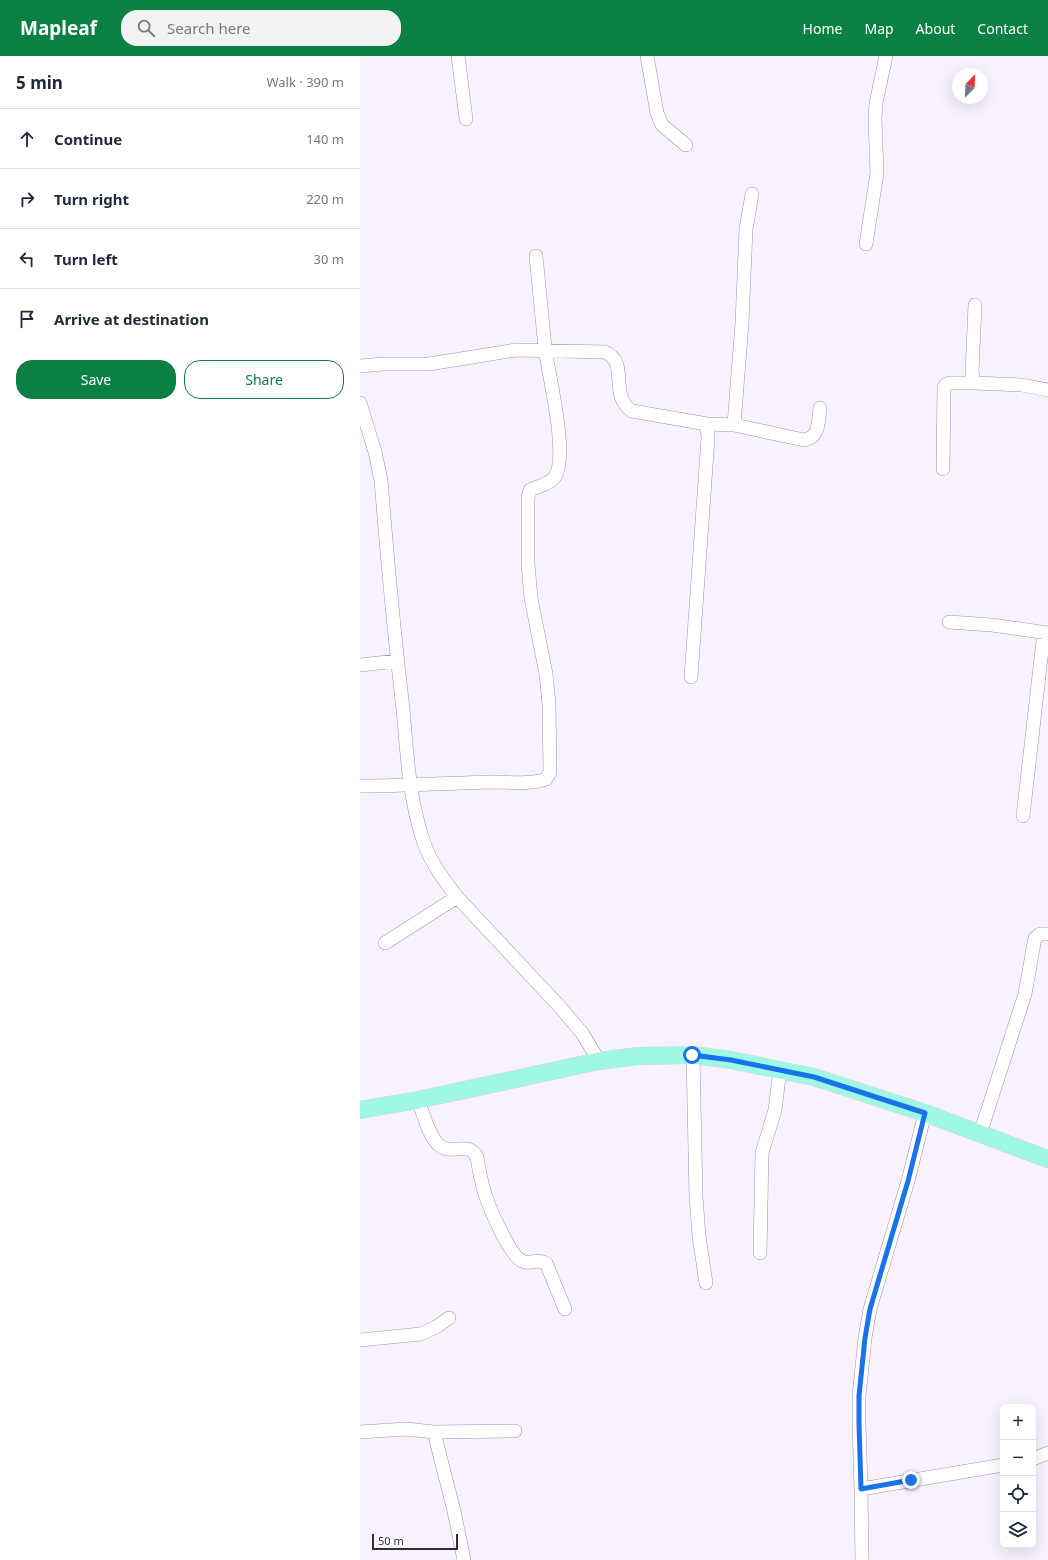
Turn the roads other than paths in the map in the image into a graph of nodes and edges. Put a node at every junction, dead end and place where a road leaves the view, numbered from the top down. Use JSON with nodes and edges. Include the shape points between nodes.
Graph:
{"nodes":[{"id":1,"x":458,"y":56,"type":"edge"},
{"id":2,"x":647,"y":56,"type":"edge"},
{"id":3,"x":886,"y":56,"type":"edge"},
{"id":4,"x":466,"y":119,"type":"dead end"},
{"id":5,"x":686,"y":145,"type":"dead end"},
{"id":6,"x":752,"y":194,"type":"dead end"},
{"id":7,"x":866,"y":244,"type":"dead end"},
{"id":8,"x":536,"y":256,"type":"dead end"},
{"id":9,"x":975,"y":305,"type":"dead end"},
{"id":10,"x":546,"y":350,"type":"junction"},
{"id":11,"x":360,"y":366,"type":"edge"},
{"id":12,"x":974,"y":384,"type":"junction"},
{"id":13,"x":1048,"y":390,"type":"edge"},
{"id":14,"x":360,"y":403,"type":"edge"},
{"id":15,"x":820,"y":408,"type":"dead end"},
{"id":16,"x":707,"y":424,"type":"junction"},
{"id":17,"x":734,"y":425,"type":"junction"},
{"id":18,"x":942,"y":469,"type":"dead end"},
{"id":19,"x":949,"y":622,"type":"dead end"},
{"id":20,"x":1046,"y":633,"type":"edge"},
{"id":21,"x":397,"y":661,"type":"junction"},
{"id":22,"x":360,"y":665,"type":"edge"},
{"id":23,"x":691,"y":677,"type":"dead end"},
{"id":24,"x":360,"y":786,"type":"edge"},
{"id":25,"x":411,"y":786,"type":"junction"},
{"id":26,"x":1023,"y":816,"type":"dead end"},
{"id":27,"x":457,"y":897,"type":"junction"},
{"id":28,"x":1048,"y":934,"type":"edge"},
{"id":29,"x":385,"y":943,"type":"dead end"},
{"id":30,"x":692,"y":1055,"type":"junction"},
{"id":31,"x":599,"y":1061,"type":"junction"},
{"id":32,"x":780,"y":1069,"type":"junction"},
{"id":33,"x":418,"y":1100,"type":"junction"},
{"id":34,"x":360,"y":1110,"type":"edge"},
{"id":35,"x":925,"y":1113,"type":"junction"},
{"id":36,"x":980,"y":1134,"type":"junction"},
{"id":37,"x":1048,"y":1159,"type":"edge"},
{"id":38,"x":760,"y":1253,"type":"dead end"},
{"id":39,"x":706,"y":1282,"type":"dead end"},
{"id":40,"x":565,"y":1310,"type":"dead end"},
{"id":41,"x":449,"y":1318,"type":"dead end"},
{"id":42,"x":360,"y":1340,"type":"edge"},
{"id":43,"x":515,"y":1431,"type":"dead end"},
{"id":44,"x":360,"y":1432,"type":"edge"},
{"id":45,"x":434,"y":1432,"type":"junction"},
{"id":46,"x":1048,"y":1453,"type":"edge"},
{"id":47,"x":1036,"y":1457,"type":"edge"},
{"id":48,"x":1000,"y":1466,"type":"edge"},
{"id":49,"x":861,"y":1489,"type":"junction"},
{"id":50,"x":464,"y":1560,"type":"edge"},
{"id":51,"x":862,"y":1560,"type":"edge"}],
"edges":[{"from":1,"to":4,"type":"street"},
{"from":2,"to":5,"type":"street","via":[[657,113],[662,125]]},
{"from":3,"to":7,"type":"street","via":[[876,103],[877,173]]},
{"from":6,"to":17,"type":"street","via":[[746,230]]},
{"from":8,"to":10,"type":"street"},
{"from":9,"to":12,"type":"street","via":[[972,372]]},
{"from":10,"to":11,"type":"street","via":[[516,350],[429,364]]},
{"from":10,"to":16,"type":"street","via":[[599,351],[612,355],[617,362],[620,396],[626,407],[632,411]]},
{"from":10,"to":25,"type":"street","via":[[557,414],[558,463],[554,478],[528,493],[528,564],[531,598],[546,674],[550,772],[546,780],[533,782]]},
{"from":12,"to":13,"type":"street","via":[[1022,385]]},
{"from":12,"to":18,"type":"street","via":[[950,383],[944,387]]},
{"from":14,"to":21,"type":"street","via":[[381,480]]},
{"from":15,"to":17,"type":"street","via":[[818,425],[810,439],[804,440]]},
{"from":16,"to":17,"type":"street"},
{"from":16,"to":23,"type":"street"},
{"from":19,"to":20,"type":"street"},
{"from":20,"to":26,"type":"street"},
{"from":21,"to":22,"type":"street"},
{"from":21,"to":25,"type":"street"},
{"from":24,"to":25,"type":"street"},
{"from":25,"to":27,"type":"street","via":[[424,843],[443,879]]},
{"from":27,"to":29,"type":"street"},
{"from":27,"to":31,"type":"street","via":[[569,1017]]},
{"from":28,"to":36,"type":"street","via":[[1040,934],[1035,938],[1025,994]]},
{"from":30,"to":31,"type":"main road","via":[[638,1056]]},
{"from":30,"to":32,"type":"main road"},
{"from":30,"to":39,"type":"street","via":[[696,1198]]},
{"from":31,"to":33,"type":"main road"},
{"from":32,"to":35,"type":"main road","via":[[814,1077]]},
{"from":32,"to":38,"type":"street","via":[[775,1110],[762,1152]]},
{"from":33,"to":34,"type":"main road"},
{"from":33,"to":40,"type":"street","via":[[432,1136],[439,1146],[445,1149],[471,1149],[475,1152],[485,1194],[510,1246],[522,1261],[539,1260],[546,1263]]},
{"from":35,"to":36,"type":"main road"},
{"from":35,"to":49,"type":"street","via":[[908,1181],[870,1309],[865,1338],[859,1396]]},
{"from":36,"to":37,"type":"main road"},
{"from":41,"to":42,"type":"street","via":[[421,1334]]},
{"from":43,"to":45,"type":"street"},
{"from":44,"to":45,"type":"street","via":[[406,1429]]},
{"from":45,"to":50,"type":"street"},
{"from":46,"to":47,"type":"street"},
{"from":48,"to":49,"type":"street"},
{"from":49,"to":51,"type":"street"}]}
